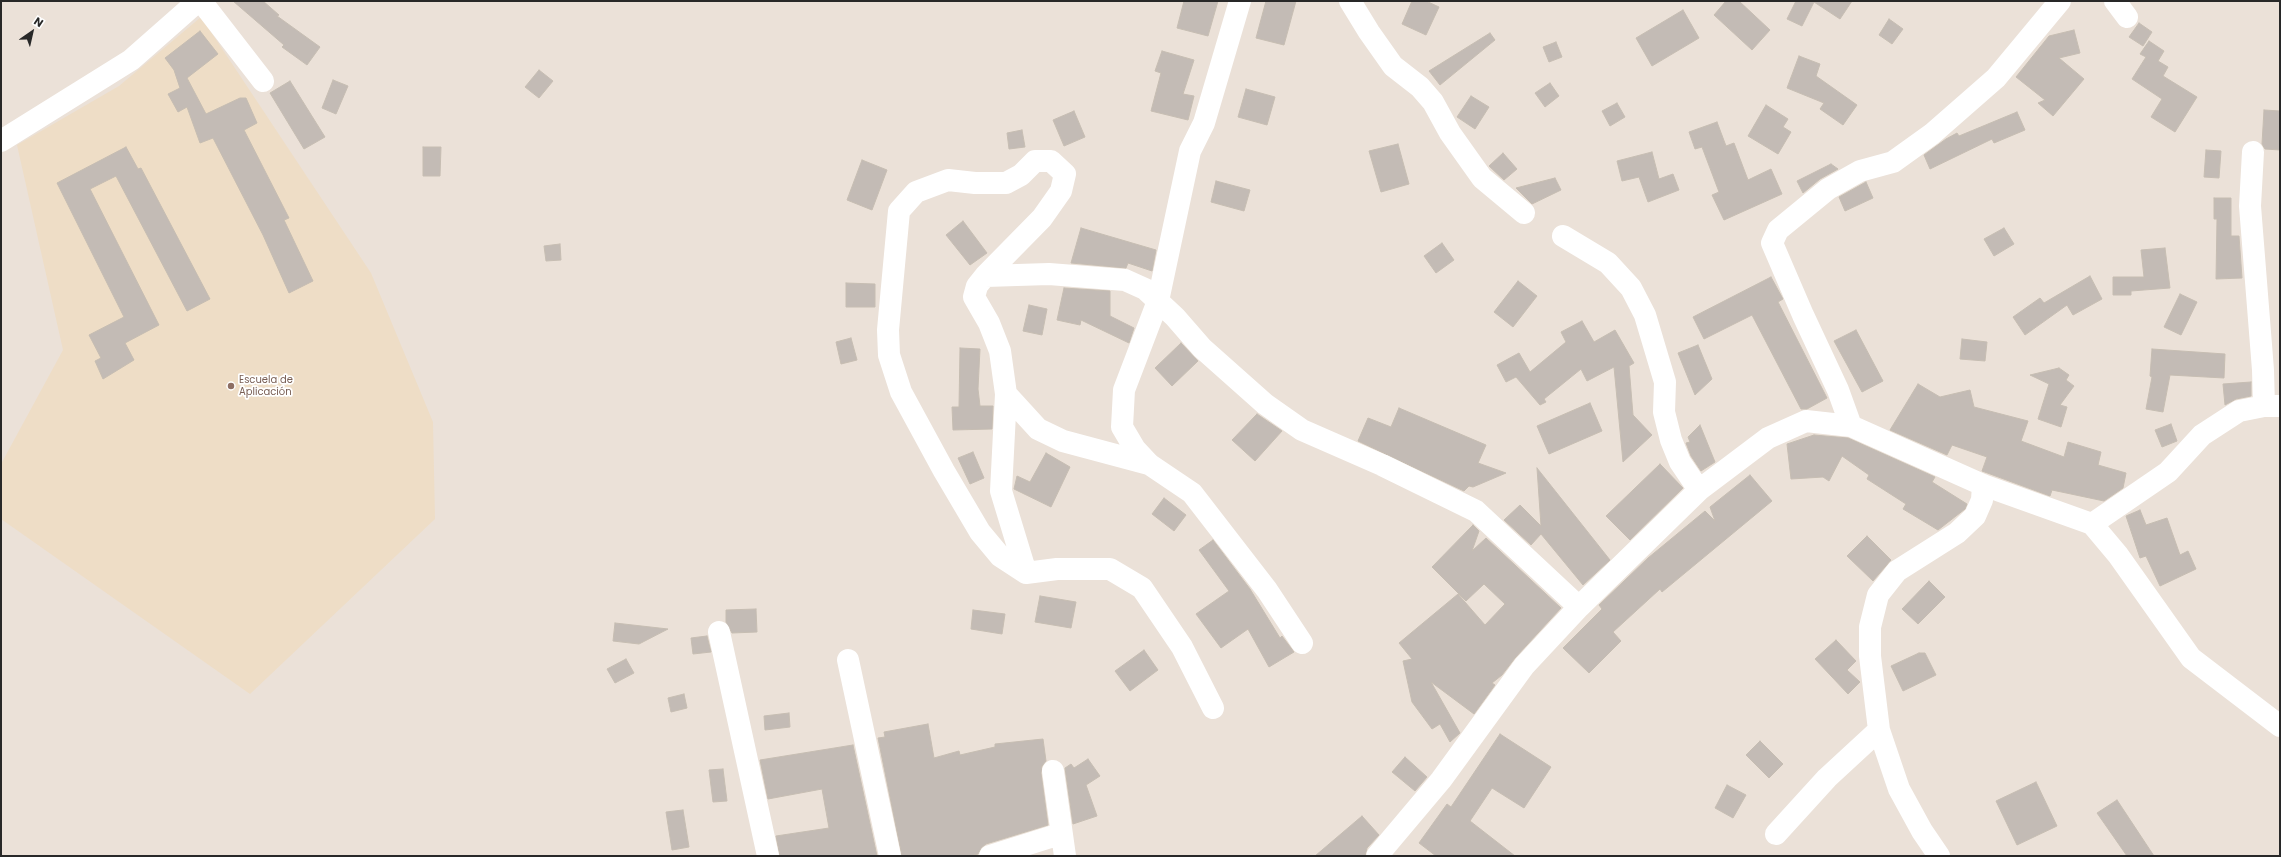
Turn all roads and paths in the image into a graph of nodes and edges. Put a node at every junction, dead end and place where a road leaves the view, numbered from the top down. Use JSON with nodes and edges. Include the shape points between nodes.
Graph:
{"nodes":[{"id":1,"x":198,"y":1,"type":"edge"},
{"id":2,"x":201,"y":1,"type":"edge"},
{"id":3,"x":1240,"y":1,"type":"edge"},
{"id":4,"x":1350,"y":1,"type":"edge"},
{"id":5,"x":2060,"y":1,"type":"edge"},
{"id":6,"x":263,"y":81,"type":"dead end"},
{"id":7,"x":1,"y":141,"type":"edge"},
{"id":8,"x":2253,"y":152,"type":"dead end"},
{"id":9,"x":1524,"y":213,"type":"dead end"},
{"id":10,"x":1563,"y":236,"type":"dead end"},
{"id":11,"x":985,"y":276,"type":"junction"},
{"id":12,"x":1158,"y":301,"type":"junction"},
{"id":13,"x":1006,"y":394,"type":"junction"},
{"id":14,"x":2272,"y":406,"type":"edge"},
{"id":15,"x":1851,"y":426,"type":"junction"},
{"id":16,"x":1149,"y":464,"type":"junction"},
{"id":17,"x":1983,"y":485,"type":"junction"},
{"id":18,"x":1699,"y":490,"type":"junction"},
{"id":19,"x":2092,"y":524,"type":"junction"},
{"id":20,"x":1026,"y":573,"type":"junction"},
{"id":21,"x":1579,"y":607,"type":"junction"},
{"id":22,"x":719,"y":632,"type":"dead end"},
{"id":23,"x":1302,"y":643,"type":"dead end"},
{"id":24,"x":848,"y":660,"type":"dead end"},
{"id":25,"x":1213,"y":708,"type":"dead end"},
{"id":26,"x":2280,"y":726,"type":"edge"},
{"id":27,"x":1878,"y":730,"type":"junction"},
{"id":28,"x":1053,"y":772,"type":"dead end"},
{"id":29,"x":1060,"y":834,"type":"junction"},
{"id":30,"x":1776,"y":834,"type":"dead end"},
{"id":31,"x":768,"y":856,"type":"edge"},
{"id":32,"x":890,"y":856,"type":"edge"},
{"id":33,"x":990,"y":856,"type":"edge"},
{"id":34,"x":1065,"y":856,"type":"edge"},
{"id":35,"x":1377,"y":856,"type":"edge"},
{"id":36,"x":1939,"y":856,"type":"edge"}],
"edges":[{"from":1,"to":7,"type":"street","via":[[131,60]]},
{"from":2,"to":6,"type":"street"},
{"from":3,"to":12,"type":"street","via":[[1204,123],[1190,151]]},
{"from":4,"to":9,"type":"street","via":[[1393,66],[1420,87],[1433,102],[1450,133],[1482,178]]},
{"from":5,"to":15,"type":"street","via":[[1996,78],[1932,134],[1893,162],[1860,171],[1828,189],[1778,230],[1772,244],[1838,390]]},
{"from":8,"to":14,"type":"street","via":[[2250,206],[2263,370]]},
{"from":10,"to":18,"type":"street","via":[[1608,263],[1631,288],[1645,315],[1665,382],[1664,412],[1671,440],[1680,462]]},
{"from":11,"to":12,"type":"street","via":[[1049,274],[1125,280],[1145,289]]},
{"from":11,"to":13,"type":"street","via":[[977,286],[974,297],[989,323],[1000,352]]},
{"from":11,"to":20,"type":"street","via":[[1042,218],[1060,192],[1065,174],[1052,161],[1035,161],[1021,175],[1006,183],[948,180],[916,192],[899,211],[888,330],[889,355],[901,392],[944,471],[980,532],[1000,556]]},
{"from":12,"to":16,"type":"street","via":[[1124,390],[1122,427],[1135,449]]},
{"from":12,"to":21,"type":"street","via":[[1202,348],[1265,404],[1302,430],[1389,468],[1476,511]]},
{"from":13,"to":16,"type":"street","via":[[1038,429],[1063,441]]},
{"from":13,"to":20,"type":"street","via":[[1001,491]]},
{"from":14,"to":19,"type":"street","via":[[2239,411],[2202,435],[2168,472]]},
{"from":15,"to":17,"type":"street"},
{"from":15,"to":18,"type":"street","via":[[1806,421],[1768,438]]},
{"from":16,"to":23,"type":"street","via":[[1192,493],[1267,590]]},
{"from":17,"to":19,"type":"street"},
{"from":17,"to":27,"type":"street","via":[[1982,500],[1975,516],[1957,532],[1897,571],[1878,595],[1870,634]]},
{"from":18,"to":21,"type":"street"},
{"from":19,"to":26,"type":"street","via":[[2118,555],[2191,658]]},
{"from":20,"to":25,"type":"street","via":[[1057,569],[1110,569],[1142,588],[1182,647]]},
{"from":21,"to":35,"type":"street","via":[[1524,666],[1442,780]]},
{"from":22,"to":31,"type":"street"},
{"from":24,"to":32,"type":"street"},
{"from":27,"to":30,"type":"street","via":[[1827,778]]},
{"from":27,"to":36,"type":"street","via":[[1899,788]]},
{"from":28,"to":29,"type":"street"},
{"from":29,"to":33,"type":"street"},
{"from":29,"to":34,"type":"street"}]}
